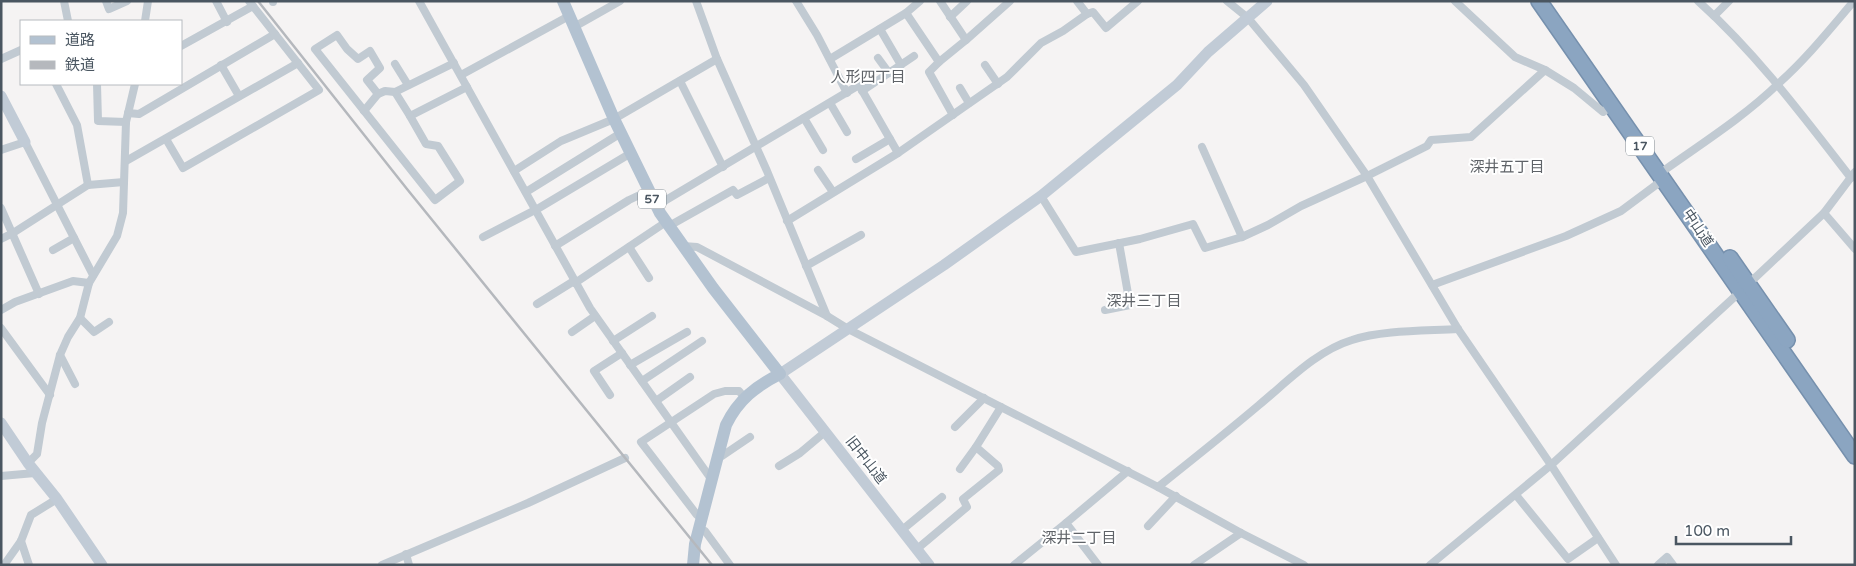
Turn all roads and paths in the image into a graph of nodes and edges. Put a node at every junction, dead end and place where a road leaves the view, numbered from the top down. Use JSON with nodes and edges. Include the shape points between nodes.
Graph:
{"nodes":[{"id":1,"x":64,"y":1,"type":"edge"},
{"id":2,"x":106,"y":1,"type":"edge"},
{"id":3,"x":127,"y":1,"type":"edge"},
{"id":4,"x":148,"y":1,"type":"edge"},
{"id":5,"x":216,"y":1,"type":"edge"},
{"id":6,"x":420,"y":1,"type":"edge"},
{"id":7,"x":563,"y":1,"type":"edge"},
{"id":8,"x":620,"y":1,"type":"edge"},
{"id":9,"x":696,"y":1,"type":"edge"},
{"id":10,"x":796,"y":1,"type":"edge"},
{"id":11,"x":920,"y":1,"type":"edge"},
{"id":12,"x":940,"y":1,"type":"edge"},
{"id":13,"x":967,"y":1,"type":"edge"},
{"id":14,"x":1010,"y":1,"type":"edge"},
{"id":15,"x":1077,"y":1,"type":"edge"},
{"id":16,"x":1138,"y":1,"type":"edge"},
{"id":17,"x":1227,"y":1,"type":"edge"},
{"id":18,"x":1267,"y":1,"type":"edge"},
{"id":19,"x":1456,"y":1,"type":"edge"},
{"id":20,"x":1539,"y":1,"type":"edge"},
{"id":21,"x":1549,"y":1,"type":"edge"},
{"id":22,"x":1698,"y":1,"type":"edge"},
{"id":23,"x":1729,"y":1,"type":"edge"},
{"id":24,"x":1854,"y":1,"type":"edge"},
{"id":25,"x":251,"y":4,"type":"edge"},
{"id":26,"x":906,"y":13,"type":"junction"},
{"id":27,"x":1087,"y":14,"type":"junction"},
{"id":28,"x":1714,"y":16,"type":"junction"},
{"id":29,"x":950,"y":18,"type":"junction"},
{"id":30,"x":1248,"y":18,"type":"junction"},
{"id":31,"x":68,"y":20,"type":"edge"},
{"id":32,"x":145,"y":20,"type":"edge"},
{"id":33,"x":227,"y":22,"type":"junction"},
{"id":34,"x":572,"y":22,"type":"junction"},
{"id":35,"x":880,"y":29,"type":"junction"},
{"id":36,"x":275,"y":34,"type":"junction"},
{"id":37,"x":966,"y":40,"type":"junction"},
{"id":38,"x":182,"y":45,"type":"edge"},
{"id":39,"x":20,"y":50,"type":"edge"},
{"id":40,"x":914,"y":56,"type":"dead end"},
{"id":41,"x":878,"y":58,"type":"dead end"},
{"id":42,"x":1,"y":59,"type":"edge"},
{"id":43,"x":717,"y":59,"type":"junction"},
{"id":44,"x":830,"y":59,"type":"junction"},
{"id":45,"x":939,"y":62,"type":"junction"},
{"id":46,"x":298,"y":63,"type":"junction"},
{"id":47,"x":454,"y":63,"type":"junction"},
{"id":48,"x":395,"y":64,"type":"dead end"},
{"id":49,"x":221,"y":65,"type":"junction"},
{"id":50,"x":901,"y":65,"type":"junction"},
{"id":51,"x":985,"y":65,"type":"dead end"},
{"id":52,"x":1545,"y":70,"type":"junction"},
{"id":53,"x":889,"y":74,"type":"junction"},
{"id":54,"x":461,"y":75,"type":"junction"},
{"id":55,"x":680,"y":81,"type":"junction"},
{"id":56,"x":998,"y":84,"type":"junction"},
{"id":57,"x":1778,"y":84,"type":"junction"},
{"id":58,"x":57,"y":85,"type":"edge"},
{"id":59,"x":97,"y":85,"type":"edge"},
{"id":60,"x":135,"y":85,"type":"edge"},
{"id":61,"x":408,"y":85,"type":"junction"},
{"id":62,"x":468,"y":87,"type":"junction"},
{"id":63,"x":960,"y":88,"type":"dead end"},
{"id":64,"x":862,"y":91,"type":"junction"},
{"id":65,"x":395,"y":92,"type":"junction"},
{"id":66,"x":847,"y":93,"type":"junction"},
{"id":67,"x":378,"y":94,"type":"junction"},
{"id":68,"x":1,"y":96,"type":"edge"},
{"id":69,"x":239,"y":96,"type":"junction"},
{"id":70,"x":830,"y":103,"type":"junction"},
{"id":71,"x":970,"y":103,"type":"junction"},
{"id":72,"x":1612,"y":105,"type":"junction"},
{"id":73,"x":364,"y":111,"type":"junction"},
{"id":74,"x":128,"y":113,"type":"junction"},
{"id":75,"x":953,"y":115,"type":"junction"},
{"id":76,"x":410,"y":116,"type":"junction"},
{"id":77,"x":804,"y":118,"type":"junction"},
{"id":78,"x":614,"y":119,"type":"junction"},
{"id":79,"x":126,"y":122,"type":"junction"},
{"id":80,"x":621,"y":132,"type":"junction"},
{"id":81,"x":847,"y":132,"type":"dead end"},
{"id":82,"x":166,"y":139,"type":"junction"},
{"id":83,"x":890,"y":139,"type":"junction"},
{"id":84,"x":25,"y":142,"type":"junction"},
{"id":85,"x":756,"y":147,"type":"junction"},
{"id":86,"x":1202,"y":147,"type":"dead end"},
{"id":87,"x":1,"y":150,"type":"edge"},
{"id":88,"x":823,"y":150,"type":"dead end"},
{"id":89,"x":631,"y":153,"type":"junction"},
{"id":90,"x":898,"y":153,"type":"junction"},
{"id":91,"x":856,"y":159,"type":"dead end"},
{"id":92,"x":126,"y":161,"type":"junction"},
{"id":93,"x":723,"y":167,"type":"junction"},
{"id":94,"x":818,"y":170,"type":"dead end"},
{"id":95,"x":514,"y":171,"type":"junction"},
{"id":96,"x":1665,"y":174,"type":"junction"},
{"id":97,"x":1853,"y":175,"type":"edge"},
{"id":98,"x":1367,"y":176,"type":"junction"},
{"id":99,"x":770,"y":178,"type":"junction"},
{"id":100,"x":124,"y":182,"type":"junction"},
{"id":101,"x":88,"y":185,"type":"junction"},
{"id":102,"x":648,"y":191,"type":"junction"},
{"id":103,"x":526,"y":192,"type":"junction"},
{"id":104,"x":833,"y":192,"type":"junction"},
{"id":105,"x":1041,"y":196,"type":"junction"},
{"id":106,"x":57,"y":206,"type":"junction"},
{"id":107,"x":656,"y":206,"type":"junction"},
{"id":108,"x":1,"y":208,"type":"edge"},
{"id":109,"x":534,"y":209,"type":"junction"},
{"id":110,"x":1824,"y":213,"type":"junction"},
{"id":111,"x":787,"y":221,"type":"junction"},
{"id":112,"x":667,"y":224,"type":"junction"},
{"id":113,"x":13,"y":234,"type":"junction"},
{"id":114,"x":861,"y":235,"type":"dead end"},
{"id":115,"x":1242,"y":236,"type":"junction"},
{"id":116,"x":483,"y":237,"type":"dead end"},
{"id":117,"x":1,"y":238,"type":"edge"},
{"id":118,"x":74,"y":238,"type":"junction"},
{"id":119,"x":1119,"y":243,"type":"junction"},
{"id":120,"x":555,"y":246,"type":"junction"},
{"id":121,"x":683,"y":246,"type":"junction"},
{"id":122,"x":629,"y":247,"type":"junction"},
{"id":123,"x":1855,"y":249,"type":"edge"},
{"id":124,"x":53,"y":250,"type":"dead end"},
{"id":125,"x":806,"y":266,"type":"junction"},
{"id":126,"x":93,"y":275,"type":"junction"},
{"id":127,"x":649,"y":278,"type":"dead end"},
{"id":128,"x":574,"y":282,"type":"junction"},
{"id":129,"x":89,"y":283,"type":"junction"},
{"id":130,"x":1432,"y":285,"type":"junction"},
{"id":131,"x":1745,"y":287,"type":"junction"},
{"id":132,"x":38,"y":294,"type":"junction"},
{"id":133,"x":537,"y":304,"type":"dead end"},
{"id":134,"x":1,"y":310,"type":"edge"},
{"id":135,"x":1105,"y":310,"type":"dead end"},
{"id":136,"x":595,"y":316,"type":"junction"},
{"id":137,"x":652,"y":316,"type":"dead end"},
{"id":138,"x":827,"y":316,"type":"junction"},
{"id":139,"x":80,"y":318,"type":"junction"},
{"id":140,"x":109,"y":322,"type":"dead end"},
{"id":141,"x":1,"y":328,"type":"edge"},
{"id":142,"x":848,"y":329,"type":"junction"},
{"id":143,"x":1458,"y":329,"type":"junction"},
{"id":144,"x":572,"y":332,"type":"dead end"},
{"id":145,"x":687,"y":332,"type":"dead end"},
{"id":146,"x":613,"y":341,"type":"junction"},
{"id":147,"x":702,"y":341,"type":"dead end"},
{"id":148,"x":622,"y":353,"type":"junction"},
{"id":149,"x":60,"y":355,"type":"junction"},
{"id":150,"x":630,"y":365,"type":"junction"},
{"id":151,"x":780,"y":374,"type":"junction"},
{"id":152,"x":690,"y":377,"type":"dead end"},
{"id":153,"x":642,"y":381,"type":"junction"},
{"id":154,"x":74,"y":384,"type":"dead end"},
{"id":155,"x":50,"y":395,"type":"junction"},
{"id":156,"x":610,"y":395,"type":"dead end"},
{"id":157,"x":744,"y":396,"type":"junction"},
{"id":158,"x":984,"y":398,"type":"junction"},
{"id":159,"x":656,"y":401,"type":"junction"},
{"id":160,"x":1001,"y":407,"type":"junction"},
{"id":161,"x":1,"y":423,"type":"edge"},
{"id":162,"x":670,"y":423,"type":"junction"},
{"id":163,"x":955,"y":428,"type":"dead end"},
{"id":164,"x":825,"y":432,"type":"junction"},
{"id":165,"x":750,"y":438,"type":"dead end"},
{"id":166,"x":1855,"y":439,"type":"edge"},
{"id":167,"x":976,"y":447,"type":"junction"},
{"id":168,"x":717,"y":455,"type":"junction"},
{"id":169,"x":1855,"y":456,"type":"edge"},
{"id":170,"x":625,"y":458,"type":"dead end"},
{"id":171,"x":28,"y":463,"type":"junction"},
{"id":172,"x":1551,"y":465,"type":"junction"},
{"id":173,"x":779,"y":466,"type":"dead end"},
{"id":174,"x":960,"y":469,"type":"dead end"},
{"id":175,"x":1128,"y":471,"type":"junction"},
{"id":176,"x":35,"y":473,"type":"junction"},
{"id":177,"x":1,"y":476,"type":"edge"},
{"id":178,"x":712,"y":477,"type":"junction"},
{"id":179,"x":1158,"y":487,"type":"junction"},
{"id":180,"x":1516,"y":495,"type":"junction"},
{"id":181,"x":1176,"y":496,"type":"junction"},
{"id":182,"x":942,"y":497,"type":"dead end"},
{"id":183,"x":57,"y":499,"type":"junction"},
{"id":184,"x":701,"y":523,"type":"junction"},
{"id":185,"x":1066,"y":523,"type":"junction"},
{"id":186,"x":1148,"y":526,"type":"dead end"},
{"id":187,"x":902,"y":530,"type":"junction"},
{"id":188,"x":1241,"y":533,"type":"junction"},
{"id":189,"x":1598,"y":538,"type":"junction"},
{"id":190,"x":21,"y":541,"type":"junction"},
{"id":191,"x":917,"y":549,"type":"junction"},
{"id":192,"x":406,"y":554,"type":"junction"},
{"id":193,"x":4,"y":565,"type":"edge"},
{"id":194,"x":29,"y":565,"type":"edge"},
{"id":195,"x":102,"y":565,"type":"edge"},
{"id":196,"x":382,"y":565,"type":"edge"},
{"id":197,"x":409,"y":565,"type":"edge"},
{"id":198,"x":693,"y":565,"type":"edge"},
{"id":199,"x":730,"y":565,"type":"edge"},
{"id":200,"x":929,"y":565,"type":"edge"},
{"id":201,"x":1014,"y":565,"type":"edge"},
{"id":202,"x":1098,"y":565,"type":"edge"},
{"id":203,"x":1194,"y":565,"type":"edge"},
{"id":204,"x":1304,"y":565,"type":"edge"},
{"id":205,"x":1430,"y":565,"type":"edge"},
{"id":206,"x":1616,"y":565,"type":"edge"},
{"id":207,"x":1658,"y":565,"type":"edge"},
{"id":208,"x":1673,"y":565,"type":"edge"}],
"edges":[{"from":1,"to":31,"type":"street"},
{"from":2,"to":3,"type":"street","via":[[110,8]]},
{"from":4,"to":32,"type":"street"},
{"from":5,"to":33,"type":"street"},
{"from":6,"to":47,"type":"street"},
{"from":7,"to":34,"type":"main road","number":"57"},
{"from":8,"to":34,"type":"street"},
{"from":9,"to":43,"type":"street"},
{"from":10,"to":44,"type":"street"},
{"from":11,"to":26,"type":"street"},
{"from":12,"to":29,"type":"street"},
{"from":13,"to":29,"type":"street"},
{"from":14,"to":37,"type":"street"},
{"from":15,"to":27,"type":"street"},
{"from":16,"to":27,"type":"street","via":[[1106,28],[1093,12]]},
{"from":17,"to":30,"type":"street"},
{"from":18,"to":30,"type":"street"},
{"from":19,"to":52,"type":"street","via":[[1515,58]]},
{"from":20,"to":72,"type":"highway","name":"中山道","number":"17"},
{"from":21,"to":96,"type":"highway","name":"中山道","number":"17"},
{"from":22,"to":28,"type":"street"},
{"from":23,"to":28,"type":"street"},
{"from":24,"to":57,"type":"street"},
{"from":25,"to":33,"type":"street"},
{"from":25,"to":36,"type":"street"},
{"from":26,"to":35,"type":"street"},
{"from":26,"to":45,"type":"street"},
{"from":27,"to":56,"type":"street","via":[[1040,43]]},
{"from":28,"to":57,"type":"street"},
{"from":29,"to":37,"type":"street"},
{"from":30,"to":98,"type":"street","via":[[1304,85]]},
{"from":30,"to":105,"type":"street","via":[[1208,52],[1177,85]]},
{"from":33,"to":38,"type":"street"},
{"from":34,"to":54,"type":"street"},
{"from":34,"to":78,"type":"main road","number":"57"},
{"from":35,"to":44,"type":"street"},
{"from":35,"to":50,"type":"street"},
{"from":36,"to":46,"type":"street"},
{"from":36,"to":49,"type":"street"},
{"from":37,"to":45,"type":"street"},
{"from":39,"to":42,"type":"street"},
{"from":40,"to":50,"type":"street"},
{"from":41,"to":53,"type":"street"},
{"from":43,"to":55,"type":"street"},
{"from":43,"to":85,"type":"street"},
{"from":44,"to":66,"type":"street"},
{"from":45,"to":75,"type":"street","via":[[929,72]]},
{"from":46,"to":69,"type":"street"},
{"from":46,"to":82,"type":"street","via":[[319,90],[183,168]]},
{"from":47,"to":54,"type":"street"},
{"from":47,"to":61,"type":"street"},
{"from":48,"to":61,"type":"street"},
{"from":49,"to":69,"type":"street"},
{"from":49,"to":74,"type":"street","via":[[139,114]]},
{"from":50,"to":53,"type":"street"},
{"from":51,"to":56,"type":"street"},
{"from":52,"to":72,"type":"street","via":[[1603,112]]},
{"from":52,"to":98,"type":"street","via":[[1471,137],[1430,140],[1427,146]]},
{"from":53,"to":64,"type":"street"},
{"from":54,"to":62,"type":"street"},
{"from":55,"to":78,"type":"street"},
{"from":55,"to":93,"type":"street"},
{"from":56,"to":71,"type":"street"},
{"from":57,"to":96,"type":"street"},
{"from":57,"to":97,"type":"street"},
{"from":58,"to":101,"type":"street","via":[[77,125]]},
{"from":59,"to":79,"type":"street","via":[[98,121]]},
{"from":60,"to":74,"type":"street"},
{"from":61,"to":65,"type":"street"},
{"from":62,"to":76,"type":"street"},
{"from":62,"to":95,"type":"street"},
{"from":63,"to":71,"type":"street"},
{"from":64,"to":66,"type":"street","via":[[859,85]]},
{"from":64,"to":83,"type":"street"},
{"from":65,"to":67,"type":"street"},
{"from":65,"to":76,"type":"street"},
{"from":66,"to":70,"type":"street"},
{"from":67,"to":73,"type":"street"},
{"from":67,"to":73,"type":"street","via":[[367,80],[380,68],[370,51],[358,59],[337,36],[315,49]]},
{"from":68,"to":84,"type":"street"},
{"from":69,"to":82,"type":"street"},
{"from":70,"to":77,"type":"street"},
{"from":70,"to":81,"type":"street"},
{"from":71,"to":75,"type":"street"},
{"from":72,"to":96,"type":"highway","name":"中山道","number":"17"},
{"from":73,"to":76,"type":"street","via":[[435,200],[460,181],[438,146],[426,144]]},
{"from":74,"to":79,"type":"street"},
{"from":75,"to":90,"type":"street"},
{"from":77,"to":85,"type":"street"},
{"from":77,"to":88,"type":"street"},
{"from":78,"to":80,"type":"main road","number":"57"},
{"from":78,"to":95,"type":"street","via":[[561,141]]},
{"from":79,"to":92,"type":"street"},
{"from":80,"to":89,"type":"main road","number":"57"},
{"from":80,"to":103,"type":"street"},
{"from":82,"to":92,"type":"street"},
{"from":83,"to":90,"type":"street"},
{"from":83,"to":91,"type":"street"},
{"from":84,"to":87,"type":"street"},
{"from":84,"to":106,"type":"street"},
{"from":85,"to":93,"type":"street"},
{"from":85,"to":99,"type":"street"},
{"from":86,"to":115,"type":"street"},
{"from":89,"to":102,"type":"main road","number":"57"},
{"from":89,"to":109,"type":"street"},
{"from":90,"to":104,"type":"street"},
{"from":92,"to":100,"type":"street"},
{"from":93,"to":107,"type":"street"},
{"from":94,"to":104,"type":"street"},
{"from":95,"to":103,"type":"street"},
{"from":96,"to":130,"type":"street","via":[[1621,211],[1566,236]]},
{"from":96,"to":131,"type":"highway","name":"中山道","number":"17"},
{"from":97,"to":110,"type":"street"},
{"from":98,"to":115,"type":"street"},
{"from":98,"to":130,"type":"street"},
{"from":99,"to":111,"type":"street"},
{"from":99,"to":112,"type":"street","via":[[738,195],[733,190]]},
{"from":100,"to":101,"type":"street"},
{"from":100,"to":126,"type":"street","via":[[123,213],[117,236]]},
{"from":101,"to":106,"type":"street"},
{"from":102,"to":107,"type":"main road","number":"57"},
{"from":102,"to":120,"type":"street"},
{"from":103,"to":109,"type":"street"},
{"from":104,"to":111,"type":"street"},
{"from":105,"to":119,"type":"street","via":[[1076,252]]},
{"from":105,"to":142,"type":"street"},
{"from":106,"to":113,"type":"street"},
{"from":106,"to":118,"type":"street"},
{"from":107,"to":112,"type":"main road","number":"57"},
{"from":108,"to":113,"type":"street"},
{"from":109,"to":116,"type":"street"},
{"from":109,"to":120,"type":"street"},
{"from":110,"to":123,"type":"street"},
{"from":110,"to":131,"type":"street"},
{"from":111,"to":125,"type":"street"},
{"from":112,"to":121,"type":"main road","number":"57"},
{"from":112,"to":122,"type":"street"},
{"from":113,"to":117,"type":"street"},
{"from":113,"to":132,"type":"street"},
{"from":114,"to":125,"type":"street"},
{"from":115,"to":119,"type":"street","via":[[1205,248],[1193,224]]},
{"from":118,"to":124,"type":"street"},
{"from":118,"to":126,"type":"street"},
{"from":119,"to":135,"type":"street","via":[[1130,305]]},
{"from":120,"to":128,"type":"street"},
{"from":121,"to":138,"type":"street","via":[[698,247]]},
{"from":121,"to":151,"type":"main road","number":"57"},
{"from":122,"to":127,"type":"street"},
{"from":122,"to":128,"type":"street"},
{"from":125,"to":138,"type":"street"},
{"from":126,"to":129,"type":"street"},
{"from":128,"to":133,"type":"street"},
{"from":128,"to":136,"type":"street"},
{"from":129,"to":132,"type":"street","via":[[73,281]]},
{"from":129,"to":139,"type":"street"},
{"from":130,"to":143,"type":"street"},
{"from":131,"to":166,"type":"highway","name":"中山道","number":"17"},
{"from":131,"to":169,"type":"highway","name":"中山道","number":"17"},
{"from":131,"to":172,"type":"street"},
{"from":132,"to":134,"type":"street"},
{"from":136,"to":144,"type":"street"},
{"from":136,"to":146,"type":"street"},
{"from":137,"to":146,"type":"street"},
{"from":138,"to":142,"type":"street"},
{"from":139,"to":140,"type":"street","via":[[94,332]]},
{"from":139,"to":149,"type":"street"},
{"from":141,"to":155,"type":"street"},
{"from":142,"to":151,"type":"street"},
{"from":142,"to":158,"type":"street"},
{"from":143,"to":172,"type":"street"},
{"from":143,"to":179,"type":"street","via":[[1352,339],[1323,353]]},
{"from":145,"to":150,"type":"street"},
{"from":146,"to":148,"type":"street"},
{"from":147,"to":153,"type":"street"},
{"from":148,"to":150,"type":"street"},
{"from":148,"to":156,"type":"street","via":[[594,372]]},
{"from":149,"to":154,"type":"street"},
{"from":149,"to":155,"type":"street"},
{"from":150,"to":153,"type":"street"},
{"from":151,"to":157,"type":"main road"},
{"from":151,"to":164,"type":"street","name":"旧中山道"},
{"from":152,"to":159,"type":"street"},
{"from":153,"to":159,"type":"street"},
{"from":155,"to":171,"type":"street","via":[[37,454]]},
{"from":157,"to":162,"type":"street","via":[[739,391],[714,394]]},
{"from":157,"to":168,"type":"main road","via":[[732,411]]},
{"from":158,"to":160,"type":"street"},
{"from":158,"to":163,"type":"street"},
{"from":159,"to":162,"type":"street"},
{"from":160,"to":167,"type":"street"},
{"from":160,"to":175,"type":"street"},
{"from":161,"to":171,"type":"street"},
{"from":162,"to":178,"type":"street"},
{"from":162,"to":184,"type":"street","via":[[641,442]]},
{"from":164,"to":173,"type":"street"},
{"from":164,"to":187,"type":"street","name":"旧中山道"},
{"from":165,"to":168,"type":"street","via":[[722,456]]},
{"from":167,"to":174,"type":"street"},
{"from":167,"to":191,"type":"street","via":[[993,460],[999,470],[963,499],[967,507]]},
{"from":168,"to":178,"type":"main road"},
{"from":170,"to":192,"type":"street"},
{"from":171,"to":176,"type":"street"},
{"from":172,"to":180,"type":"street"},
{"from":172,"to":189,"type":"street"},
{"from":175,"to":179,"type":"street"},
{"from":175,"to":185,"type":"street"},
{"from":176,"to":177,"type":"street"},
{"from":176,"to":183,"type":"street"},
{"from":178,"to":184,"type":"main road"},
{"from":179,"to":181,"type":"street"},
{"from":180,"to":189,"type":"street","via":[[1568,559]]},
{"from":180,"to":205,"type":"street"},
{"from":181,"to":186,"type":"street"},
{"from":181,"to":188,"type":"street"},
{"from":182,"to":187,"type":"street"},
{"from":183,"to":190,"type":"street","via":[[31,515]]},
{"from":183,"to":195,"type":"street"},
{"from":184,"to":198,"type":"main road"},
{"from":184,"to":199,"type":"street"},
{"from":185,"to":201,"type":"street"},
{"from":185,"to":202,"type":"street"},
{"from":187,"to":191,"type":"street","name":"旧中山道"},
{"from":188,"to":203,"type":"street"},
{"from":188,"to":204,"type":"street"},
{"from":189,"to":206,"type":"street"},
{"from":190,"to":193,"type":"street"},
{"from":190,"to":194,"type":"street"},
{"from":191,"to":200,"type":"street","name":"旧中山道"},
{"from":192,"to":196,"type":"street"},
{"from":192,"to":197,"type":"street"},
{"from":207,"to":208,"type":"street","via":[[1667,557]]}]}
